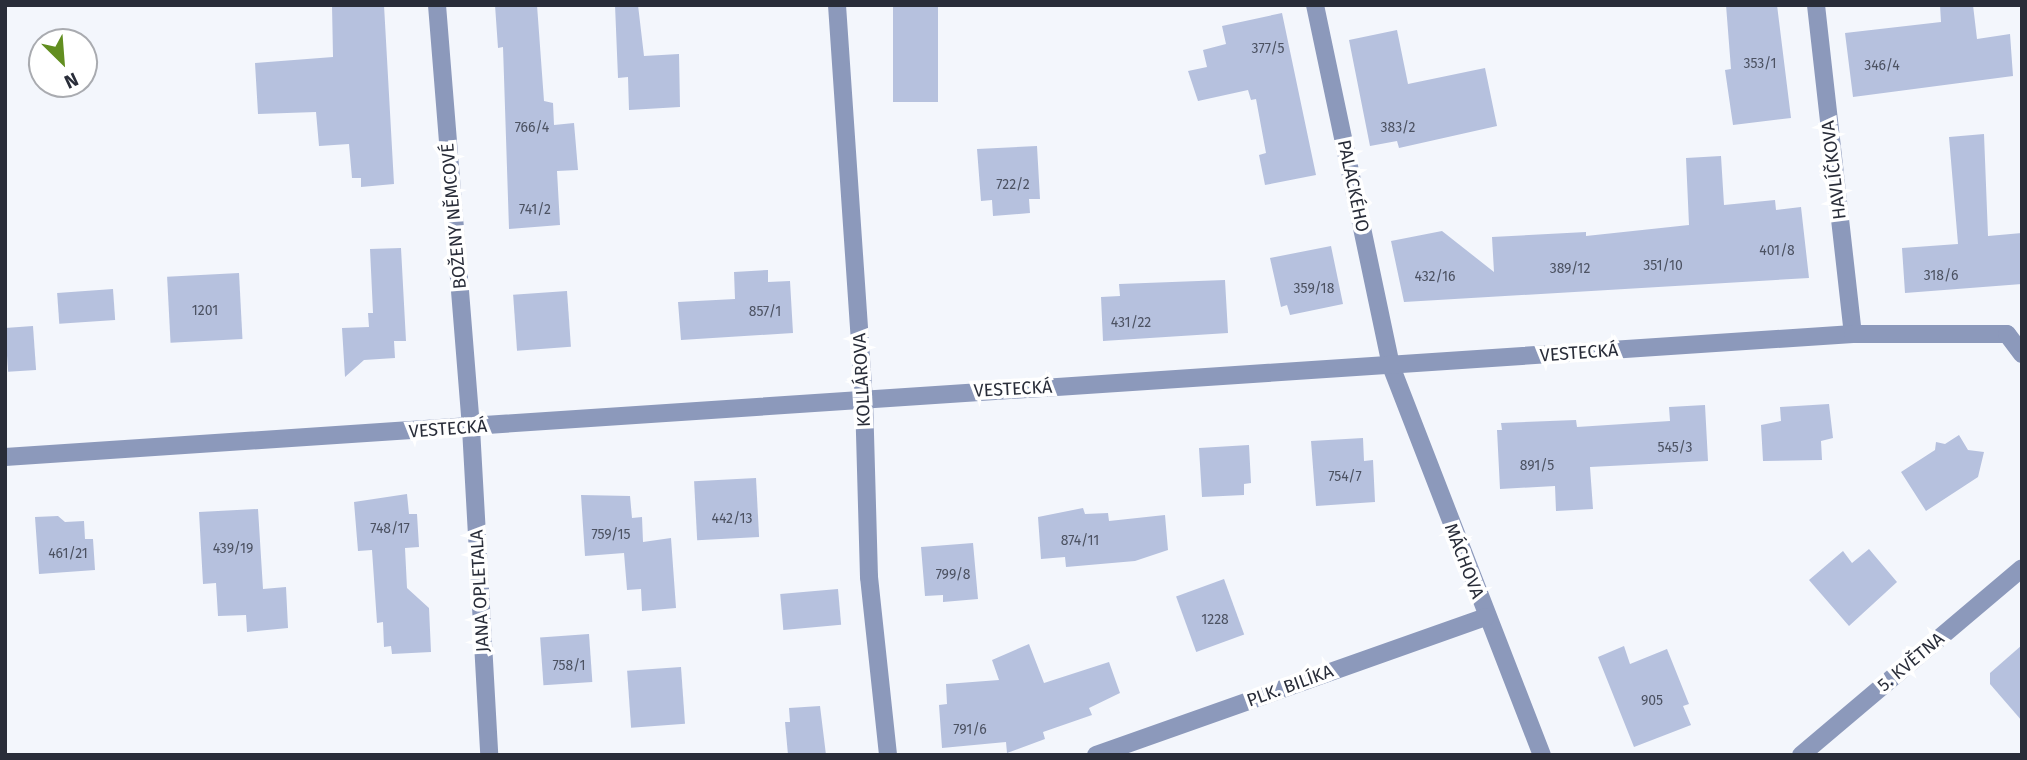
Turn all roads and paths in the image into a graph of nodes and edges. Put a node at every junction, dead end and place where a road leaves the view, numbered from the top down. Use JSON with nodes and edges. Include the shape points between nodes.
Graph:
{"nodes":[{"id":1,"x":437,"y":5,"type":"edge"},
{"id":2,"x":837,"y":5,"type":"edge"},
{"id":3,"x":1315,"y":5,"type":"edge"},
{"id":4,"x":1816,"y":5,"type":"edge"},
{"id":5,"x":2015,"y":333,"type":"edge"},
{"id":6,"x":1853,"y":334,"type":"junction"},
{"id":7,"x":2022,"y":354,"type":"edge"},
{"id":8,"x":1391,"y":366,"type":"junction"},
{"id":9,"x":864,"y":398,"type":"junction"},
{"id":10,"x":471,"y":428,"type":"junction"},
{"id":11,"x":5,"y":457,"type":"edge"},
{"id":12,"x":2022,"y":568,"type":"edge"},
{"id":13,"x":1485,"y":617,"type":"junction"},
{"id":14,"x":489,"y":755,"type":"edge"},
{"id":15,"x":888,"y":755,"type":"edge"},
{"id":16,"x":1096,"y":755,"type":"edge"},
{"id":17,"x":1542,"y":755,"type":"edge"},
{"id":18,"x":1801,"y":755,"type":"edge"}],
"edges":[{"from":1,"to":10,"type":"street","name":"BOŽENY NĚMCOVÉ"},
{"from":2,"to":9,"type":"street","name":"KOLLÁROVA"},
{"from":3,"to":8,"type":"street","name":"PALACKÉHO"},
{"from":4,"to":6,"type":"street","name":"HAVLÍČKOVA"},
{"from":5,"to":6,"type":"street","name":"VESTECKÁ"},
{"from":5,"to":7,"type":"street"},
{"from":6,"to":8,"type":"street","name":"VESTECKÁ"},
{"from":8,"to":9,"type":"street","name":"VESTECKÁ"},
{"from":8,"to":13,"type":"street","name":"MÁCHOVA"},
{"from":9,"to":10,"type":"street","name":"VESTECKÁ"},
{"from":9,"to":15,"type":"street","name":"KOLLÁROVA","via":[[869,578]]},
{"from":10,"to":11,"type":"street","name":"VESTECKÁ"},
{"from":10,"to":14,"type":"street","name":"JANA OPLETALA"},
{"from":12,"to":18,"type":"street","name":"5. KVĚTNA"},
{"from":13,"to":16,"type":"street","name":"PLK. BILÍKA"},
{"from":13,"to":17,"type":"street","name":"MÁCHOVA"}]}
